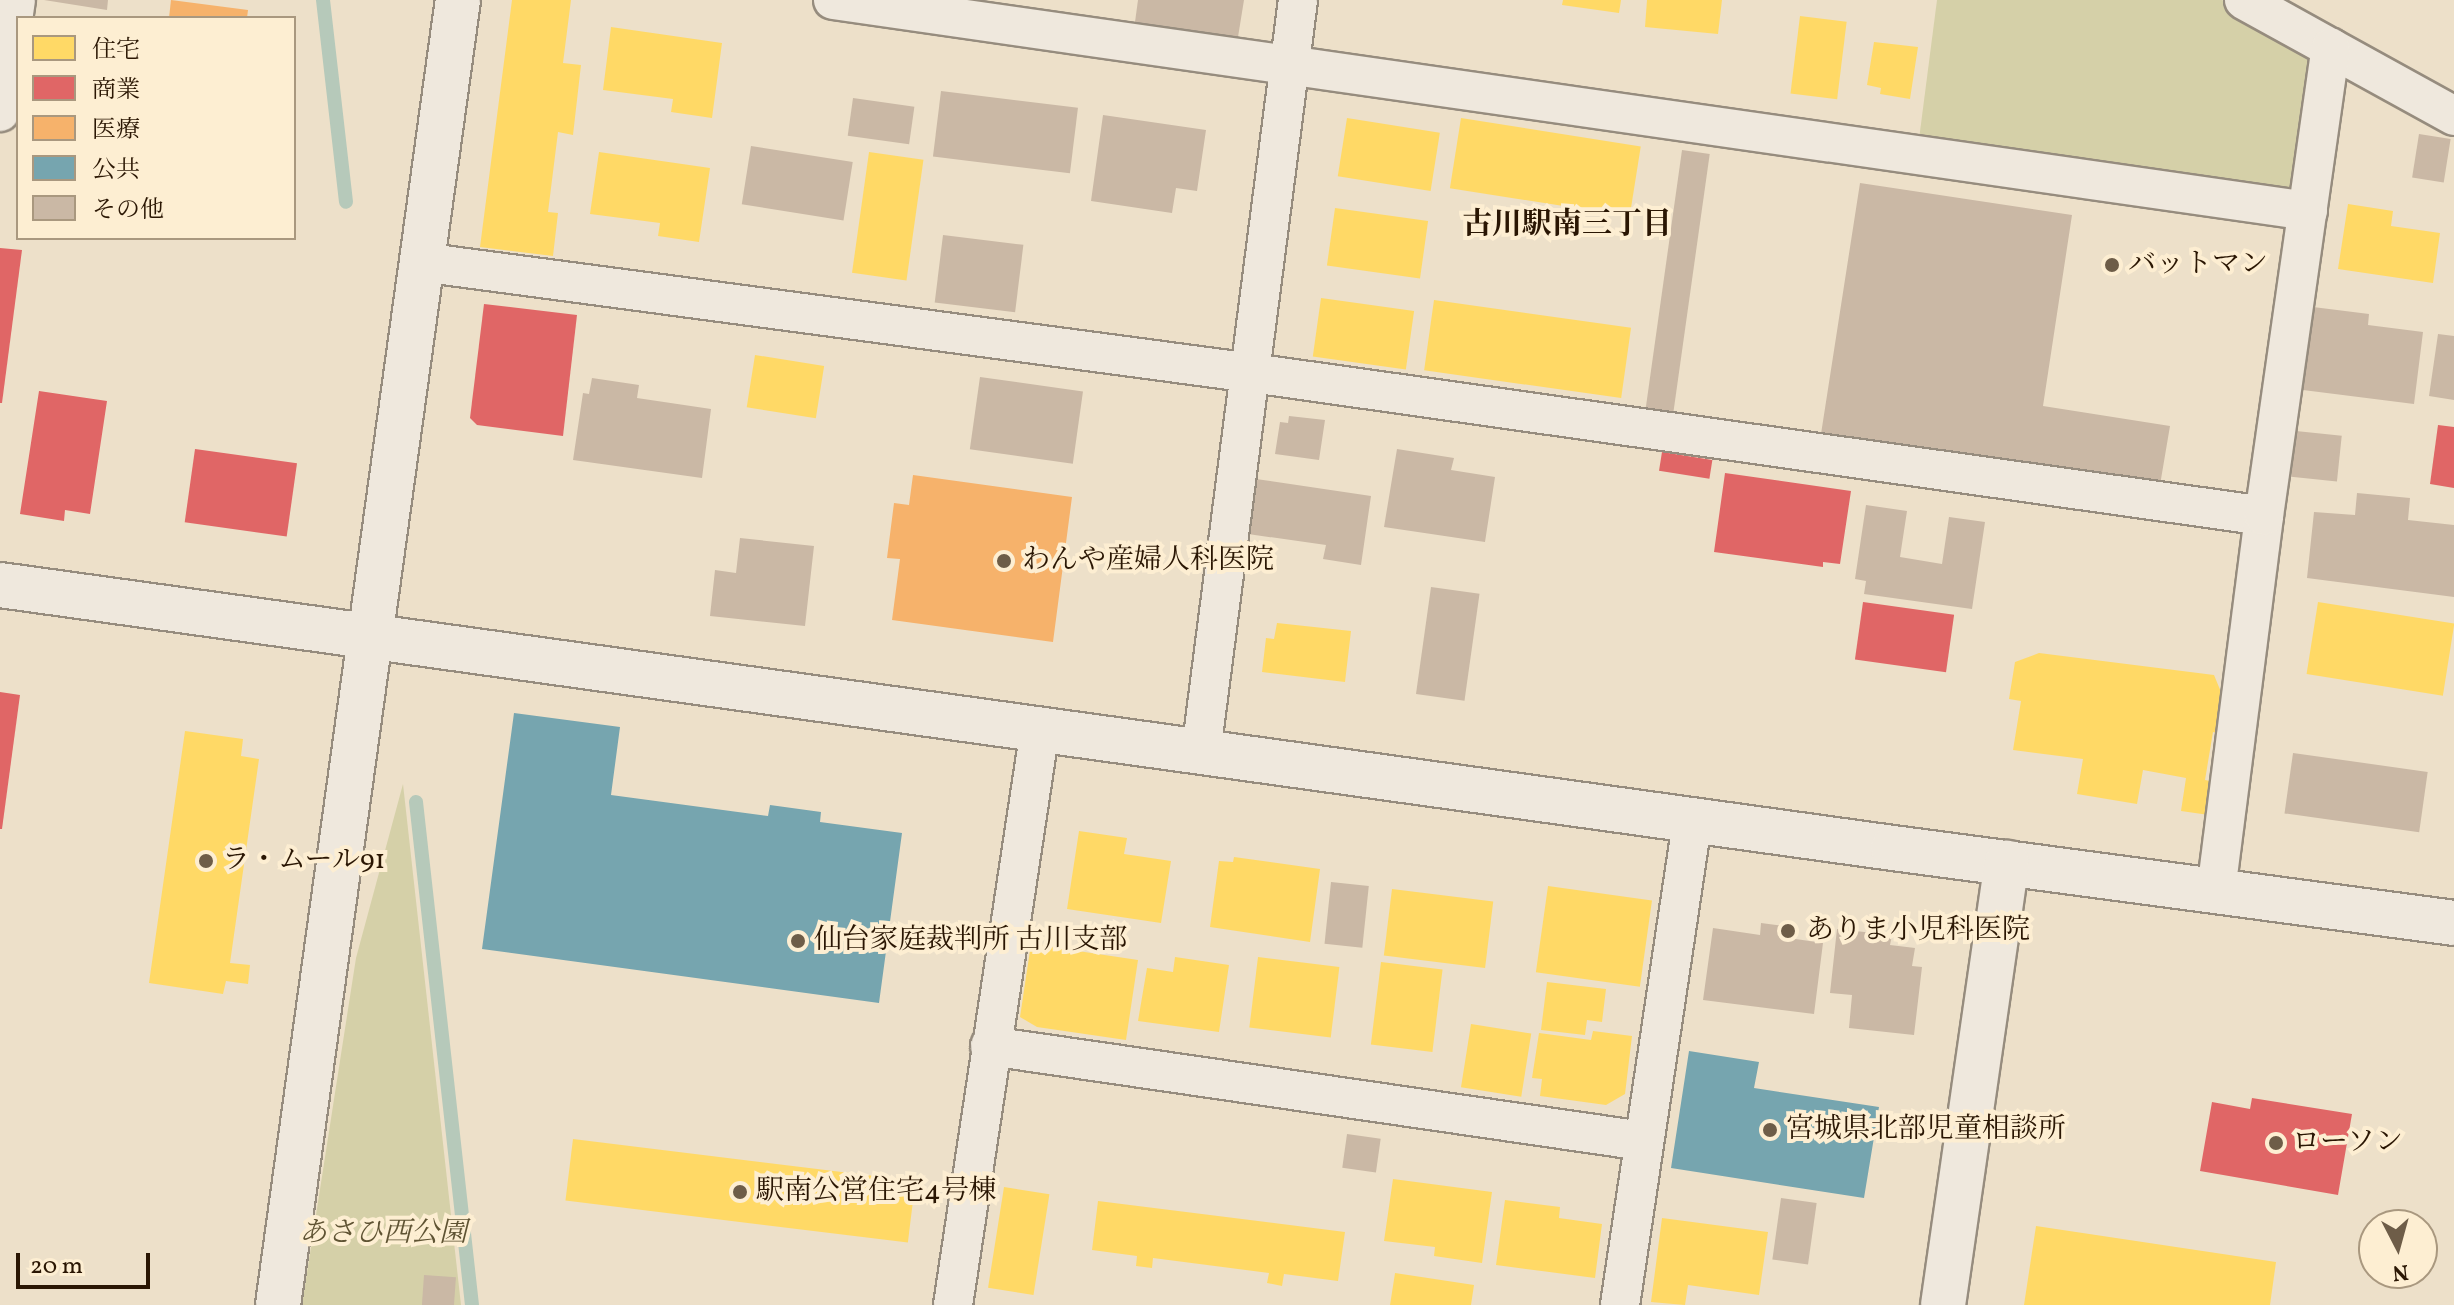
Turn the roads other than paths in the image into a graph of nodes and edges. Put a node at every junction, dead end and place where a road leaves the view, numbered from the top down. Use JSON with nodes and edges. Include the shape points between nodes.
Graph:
{"nodes":[{"id":1,"x":16,"y":0,"type":"edge"},
{"id":2,"x":458,"y":0,"type":"edge"},
{"id":3,"x":833,"y":0,"type":"edge"},
{"id":4,"x":1298,"y":0,"type":"edge"},
{"id":5,"x":2244,"y":0,"type":"edge"},
{"id":6,"x":2331,"y":48,"type":"junction"},
{"id":7,"x":1290,"y":67,"type":"junction"},
{"id":8,"x":0,"y":112,"type":"edge"},
{"id":9,"x":2454,"y":116,"type":"edge"},
{"id":10,"x":2308,"y":211,"type":"junction"},
{"id":11,"x":421,"y":262,"type":"junction"},
{"id":12,"x":1252,"y":373,"type":"junction"},
{"id":13,"x":2264,"y":516,"type":"junction"},
{"id":14,"x":0,"y":585,"type":"edge"},
{"id":15,"x":370,"y":637,"type":"junction"},
{"id":16,"x":1040,"y":729,"type":"junction"},
{"id":17,"x":1201,"y":752,"type":"junction"},
{"id":18,"x":1692,"y":821,"type":"junction"},
{"id":19,"x":2007,"y":863,"type":"junction"},
{"id":20,"x":2216,"y":891,"type":"junction"},
{"id":21,"x":2454,"y":923,"type":"edge"},
{"id":22,"x":990,"y":1046,"type":"junction"},
{"id":23,"x":1643,"y":1141,"type":"junction"},
{"id":24,"x":278,"y":1305,"type":"edge"},
{"id":25,"x":953,"y":1305,"type":"edge"},
{"id":26,"x":1620,"y":1305,"type":"edge"},
{"id":27,"x":1943,"y":1305,"type":"edge"}],
"edges":[{"from":1,"to":8,"type":"street"},
{"from":2,"to":11,"type":"street"},
{"from":3,"to":7,"type":"street"},
{"from":4,"to":7,"type":"street"},
{"from":5,"to":6,"type":"street"},
{"from":6,"to":9,"type":"street"},
{"from":6,"to":10,"type":"street"},
{"from":7,"to":10,"type":"street"},
{"from":7,"to":12,"type":"street"},
{"from":10,"to":13,"type":"street"},
{"from":11,"to":12,"type":"street"},
{"from":11,"to":15,"type":"street"},
{"from":12,"to":13,"type":"street"},
{"from":12,"to":17,"type":"street"},
{"from":13,"to":20,"type":"street"},
{"from":14,"to":15,"type":"street"},
{"from":15,"to":16,"type":"street"},
{"from":15,"to":24,"type":"street"},
{"from":16,"to":17,"type":"street"},
{"from":16,"to":22,"type":"street"},
{"from":17,"to":18,"type":"street"},
{"from":18,"to":19,"type":"street"},
{"from":18,"to":23,"type":"street"},
{"from":19,"to":20,"type":"street"},
{"from":19,"to":27,"type":"street"},
{"from":20,"to":21,"type":"street"},
{"from":22,"to":23,"type":"street"},
{"from":22,"to":25,"type":"street"},
{"from":23,"to":26,"type":"street"}]}
